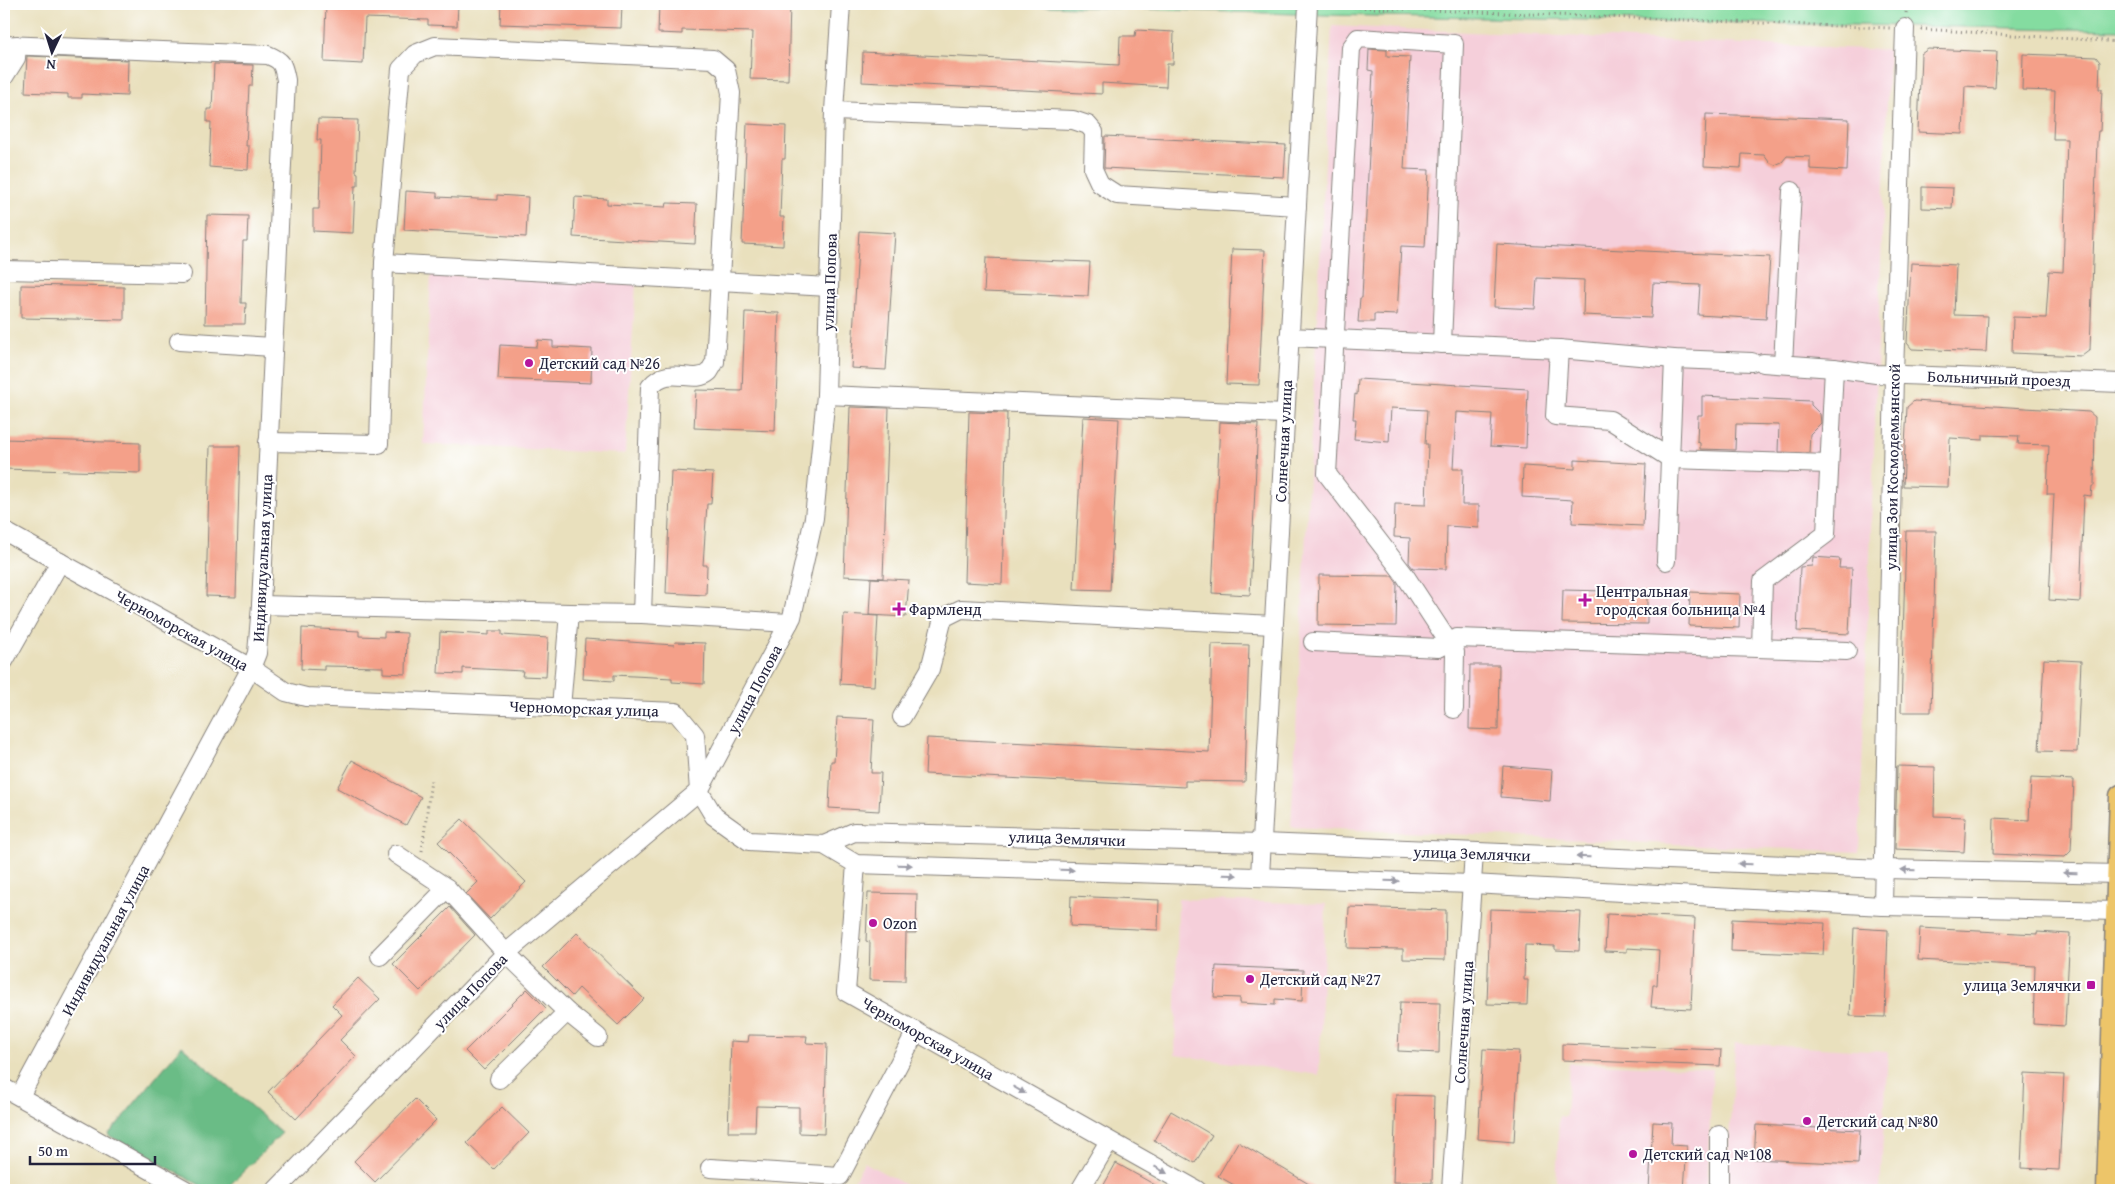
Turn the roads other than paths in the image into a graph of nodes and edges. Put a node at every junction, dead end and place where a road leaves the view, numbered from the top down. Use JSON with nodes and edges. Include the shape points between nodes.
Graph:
{"nodes":[{"id":1,"x":841,"y":4,"type":"edge"},
{"id":2,"x":1308,"y":5,"type":"road end"},
{"id":3,"x":1905,"y":28,"type":"road end"},
{"id":4,"x":10,"y":45,"type":"edge"},
{"id":5,"x":4,"y":77,"type":"edge"},
{"id":6,"x":834,"y":111,"type":"junction"},
{"id":7,"x":1792,"y":190,"type":"dead end"},
{"id":8,"x":1297,"y":206,"type":"junction"},
{"id":9,"x":384,"y":263,"type":"junction"},
{"id":10,"x":4,"y":270,"type":"edge"},
{"id":11,"x":182,"y":274,"type":"dead end"},
{"id":12,"x":720,"y":281,"type":"junction"},
{"id":13,"x":829,"y":287,"type":"junction"},
{"id":14,"x":1289,"y":338,"type":"junction"},
{"id":15,"x":1334,"y":340,"type":"junction"},
{"id":16,"x":178,"y":341,"type":"dead end"},
{"id":17,"x":1442,"y":344,"type":"junction"},
{"id":18,"x":273,"y":347,"type":"junction"},
{"id":19,"x":1559,"y":348,"type":"junction"},
{"id":20,"x":1674,"y":359,"type":"junction"},
{"id":21,"x":1783,"y":364,"type":"junction"},
{"id":22,"x":1834,"y":368,"type":"junction"},
{"id":23,"x":1894,"y":374,"type":"junction"},
{"id":24,"x":2121,"y":383,"type":"edge"},
{"id":25,"x":826,"y":395,"type":"junction"},
{"id":26,"x":1285,"y":414,"type":"junction"},
{"id":27,"x":268,"y":442,"type":"junction"},
{"id":28,"x":1671,"y":459,"type":"junction"},
{"id":29,"x":1829,"y":464,"type":"junction"},
{"id":30,"x":4,"y":531,"type":"edge"},
{"id":31,"x":1666,"y":561,"type":"dead end"},
{"id":32,"x":60,"y":562,"type":"junction"},
{"id":33,"x":261,"y":606,"type":"junction"},
{"id":34,"x":569,"y":613,"type":"junction"},
{"id":35,"x":642,"y":614,"type":"junction"},
{"id":36,"x":789,"y":623,"type":"junction"},
{"id":37,"x":1273,"y":624,"type":"junction"},
{"id":38,"x":1313,"y":642,"type":"dead end"},
{"id":39,"x":1449,"y":642,"type":"junction"},
{"id":40,"x":1761,"y":647,"type":"junction"},
{"id":41,"x":1847,"y":651,"type":"dead end"},
{"id":42,"x":4,"y":661,"type":"edge"},
{"id":43,"x":251,"y":668,"type":"junction"},
{"id":44,"x":560,"y":708,"type":"junction"},
{"id":45,"x":1454,"y":709,"type":"dead end"},
{"id":46,"x":902,"y":718,"type":"dead end"},
{"id":47,"x":699,"y":791,"type":"junction"},
{"id":48,"x":2121,"y":796,"type":"edge"},
{"id":49,"x":1261,"y":843,"type":"junction"},
{"id":50,"x":824,"y":845,"type":"junction"},
{"id":51,"x":1474,"y":853,"type":"junction"},
{"id":52,"x":396,"y":854,"type":"dead end"},
{"id":53,"x":856,"y":864,"type":"junction"},
{"id":54,"x":1884,"y":870,"type":"junction"},
{"id":55,"x":2120,"y":873,"type":"edge"},
{"id":56,"x":1260,"y":876,"type":"junction"},
{"id":57,"x":1472,"y":884,"type":"junction"},
{"id":58,"x":447,"y":888,"type":"junction"},
{"id":59,"x":1883,"y":906,"type":"junction"},
{"id":60,"x":2118,"y":911,"type":"junction"},
{"id":61,"x":506,"y":953,"type":"junction"},
{"id":62,"x":380,"y":956,"type":"dead end"},
{"id":63,"x":567,"y":1012,"type":"junction"},
{"id":64,"x":916,"y":1032,"type":"junction"},
{"id":65,"x":598,"y":1037,"type":"dead end"},
{"id":66,"x":2117,"y":1042,"type":"edge"},
{"id":67,"x":499,"y":1080,"type":"dead end"},
{"id":68,"x":4,"y":1088,"type":"edge"},
{"id":69,"x":20,"y":1096,"type":"junction"},
{"id":70,"x":1719,"y":1135,"type":"dead end"},
{"id":71,"x":1109,"y":1141,"type":"junction"},
{"id":72,"x":710,"y":1168,"type":"dead end"},
{"id":73,"x":186,"y":1190,"type":"edge"},
{"id":74,"x":276,"y":1190,"type":"edge"},
{"id":75,"x":1080,"y":1190,"type":"edge"},
{"id":76,"x":1197,"y":1190,"type":"edge"},
{"id":77,"x":1451,"y":1190,"type":"edge"},
{"id":78,"x":1718,"y":1190,"type":"edge"},
{"id":79,"x":2108,"y":1190,"type":"edge"}],
"edges":[{"from":1,"to":6,"type":"street","name":"улица Попова"},
{"from":2,"to":8,"type":"street","name":"Солнечная улица"},
{"from":3,"to":23,"type":"street","name":"улица Зои Космодемьянской"},
{"from":4,"to":5,"type":"street","via":[[16,58]]},
{"from":4,"to":18,"type":"street","name":"Индивидуальная улица","via":[[268,55],[280,60],[286,80]]},
{"from":6,"to":8,"type":"street","via":[[1072,120],[1088,125],[1094,132],[1093,169],[1100,184],[1117,195]]},
{"from":6,"to":13,"type":"street","name":"улица Попова"},
{"from":7,"to":21,"type":"street"},
{"from":8,"to":14,"type":"street","name":"Солнечная улица"},
{"from":9,"to":12,"type":"street"},
{"from":9,"to":12,"type":"street","via":[[401,70],[415,54],[435,46],[713,59],[726,70],[731,93]]},
{"from":9,"to":27,"type":"street","via":[[379,444]]},
{"from":10,"to":11,"type":"street"},
{"from":12,"to":13,"type":"street"},
{"from":12,"to":35,"type":"street","via":[[716,362],[708,373],[698,376],[667,375],[657,378],[650,386]]},
{"from":13,"to":25,"type":"street","name":"улица Попова"},
{"from":14,"to":15,"type":"street","name":"Больничный проезд"},
{"from":14,"to":26,"type":"street","name":"Солнечная улица"},
{"from":15,"to":17,"type":"street","name":"Больничный проезд"},
{"from":15,"to":17,"type":"street","via":[[1351,48],[1358,38],[1454,44]]},
{"from":15,"to":39,"type":"street","via":[[1327,474],[1404,574]]},
{"from":16,"to":18,"type":"street"},
{"from":17,"to":19,"type":"street","name":"Больничный проезд"},
{"from":18,"to":27,"type":"street","name":"Индивидуальная улица"},
{"from":19,"to":20,"type":"street","name":"Больничный проезд"},
{"from":19,"to":28,"type":"street","via":[[1555,416],[1610,420]]},
{"from":20,"to":21,"type":"street","name":"Больничный проезд"},
{"from":20,"to":28,"type":"street"},
{"from":21,"to":22,"type":"street","name":"Больничный проезд"},
{"from":22,"to":23,"type":"street","name":"Больничный проезд"},
{"from":22,"to":29,"type":"street"},
{"from":23,"to":24,"type":"street","name":"Больничный проезд"},
{"from":23,"to":54,"type":"street","name":"улица Зои Космодемьянской"},
{"from":25,"to":26,"type":"street"},
{"from":25,"to":36,"type":"street","name":"улица Попова","via":[[814,518]]},
{"from":26,"to":37,"type":"street","name":"Солнечная улица"},
{"from":27,"to":33,"type":"street","name":"Индивидуальная улица"},
{"from":28,"to":29,"type":"street"},
{"from":28,"to":31,"type":"street"},
{"from":29,"to":40,"type":"street","via":[[1826,534],[1763,581]]},
{"from":30,"to":32,"type":"street","name":"Черноморская улица"},
{"from":32,"to":42,"type":"street"},
{"from":32,"to":43,"type":"street","name":"Черноморская улица"},
{"from":33,"to":34,"type":"street"},
{"from":33,"to":43,"type":"street","name":"Индивидуальная улица","via":[[257,653]]},
{"from":34,"to":35,"type":"street"},
{"from":34,"to":44,"type":"street"},
{"from":35,"to":36,"type":"street"},
{"from":36,"to":47,"type":"street","name":"улица Попова"},
{"from":37,"to":46,"type":"street","via":[[961,609],[943,618],[930,669]]},
{"from":37,"to":49,"type":"street","name":"Солнечная улица"},
{"from":38,"to":39,"type":"street","via":[[1439,648]]},
{"from":39,"to":40,"type":"street","via":[[1456,638]]},
{"from":39,"to":45,"type":"street","via":[[1455,652]]},
{"from":40,"to":41,"type":"street"},
{"from":43,"to":44,"type":"street","name":"Черноморская улица","via":[[286,692],[306,697]]},
{"from":43,"to":69,"type":"street","name":"Индивидуальная улица"},
{"from":44,"to":47,"type":"street","name":"Черноморская улица","via":[[676,712],[695,735]]},
{"from":47,"to":50,"type":"street","name":"Черноморская улица","via":[[714,816],[749,841]]},
{"from":47,"to":61,"type":"street","name":"улица Попова"},
{"from":48,"to":55,"type":"main road"},
{"from":49,"to":50,"type":"street","name":"улица Землячки","via":[[854,832]]},
{"from":49,"to":51,"type":"street","name":"улица Землячки"},
{"from":49,"to":56,"type":"street","name":"Солнечная улица"},
{"from":50,"to":53,"type":"street","name":"Черноморская улица"},
{"from":54,"to":51,"type":"street","name":"улица Землячки","one_way":true},
{"from":51,"to":57,"type":"street","name":"Солнечная улица"},
{"from":52,"to":58,"type":"street"},
{"from":53,"to":56,"type":"street","name":"улица Землячки","one_way":true},
{"from":53,"to":64,"type":"street","name":"Черноморская улица","via":[[846,992]]},
{"from":55,"to":54,"type":"street","name":"улица Землячки","one_way":true},
{"from":54,"to":59,"type":"street","name":"улица Зои Космодемьянской"},
{"from":55,"to":60,"type":"main road"},
{"from":56,"to":57,"type":"street","name":"улица Землячки","one_way":true},
{"from":57,"to":59,"type":"street","name":"улица Землячки"},
{"from":57,"to":77,"type":"street","name":"Солнечная улица"},
{"from":58,"to":61,"type":"street"},
{"from":58,"to":62,"type":"street"},
{"from":59,"to":60,"type":"street","name":"улица Землячки"},
{"from":60,"to":66,"type":"main road"},
{"from":61,"to":63,"type":"street"},
{"from":61,"to":74,"type":"street","name":"улица Попова"},
{"from":63,"to":65,"type":"street"},
{"from":63,"to":67,"type":"street"},
{"from":64,"to":71,"type":"street","name":"Черноморская улица","one_way":true},
{"from":64,"to":72,"type":"street","via":[[840,1176]]},
{"from":66,"to":79,"type":"main road"},
{"from":68,"to":69,"type":"street"},
{"from":69,"to":73,"type":"street"},
{"from":70,"to":78,"type":"street"},
{"from":71,"to":75,"type":"street"},
{"from":71,"to":76,"type":"street","name":"Черноморская улица","one_way":true}]}
